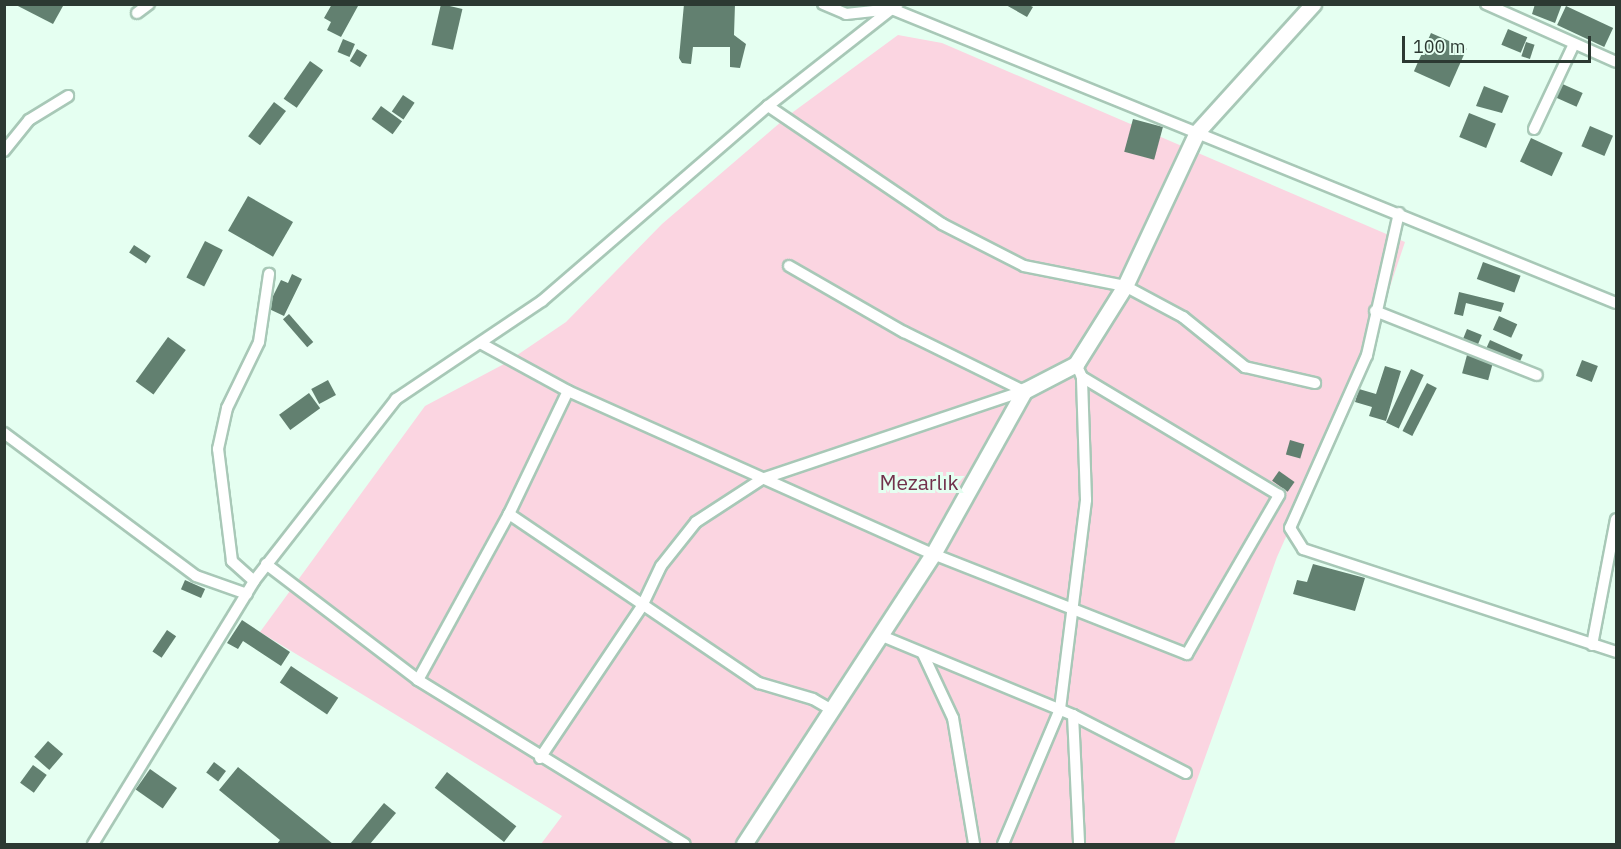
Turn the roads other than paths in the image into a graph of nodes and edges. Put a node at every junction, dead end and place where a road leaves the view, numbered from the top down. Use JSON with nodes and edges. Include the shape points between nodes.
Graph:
{"nodes":[{"id":1,"x":149,"y":4,"type":"edge"},
{"id":2,"x":823,"y":4,"type":"edge"},
{"id":3,"x":1312,"y":4,"type":"edge"},
{"id":4,"x":1486,"y":4,"type":"edge"},
{"id":5,"x":895,"y":7,"type":"edge"},
{"id":6,"x":136,"y":13,"type":"dead end"},
{"id":7,"x":1574,"y":44,"type":"junction"},
{"id":8,"x":1617,"y":63,"type":"edge"},
{"id":9,"x":68,"y":96,"type":"dead end"},
{"id":10,"x":768,"y":106,"type":"junction"},
{"id":11,"x":1534,"y":129,"type":"dead end"},
{"id":12,"x":1197,"y":132,"type":"junction"},
{"id":13,"x":4,"y":152,"type":"edge"},
{"id":14,"x":1399,"y":213,"type":"junction"},
{"id":15,"x":789,"y":266,"type":"dead end"},
{"id":16,"x":269,"y":274,"type":"dead end"},
{"id":17,"x":1125,"y":286,"type":"junction"},
{"id":18,"x":1617,"y":303,"type":"edge"},
{"id":19,"x":1375,"y":311,"type":"junction"},
{"id":20,"x":482,"y":344,"type":"junction"},
{"id":21,"x":1079,"y":371,"type":"junction"},
{"id":22,"x":1537,"y":375,"type":"dead end"},
{"id":23,"x":1315,"y":383,"type":"dead end"},
{"id":24,"x":568,"y":391,"type":"junction"},
{"id":25,"x":1024,"y":391,"type":"junction"},
{"id":26,"x":4,"y":433,"type":"edge"},
{"id":27,"x":762,"y":479,"type":"junction"},
{"id":28,"x":508,"y":514,"type":"junction"},
{"id":29,"x":1617,"y":519,"type":"edge"},
{"id":30,"x":933,"y":555,"type":"junction"},
{"id":31,"x":266,"y":564,"type":"junction"},
{"id":32,"x":254,"y":581,"type":"junction"},
{"id":33,"x":247,"y":594,"type":"junction"},
{"id":34,"x":642,"y":606,"type":"junction"},
{"id":35,"x":1074,"y":608,"type":"junction"},
{"id":36,"x":882,"y":636,"type":"junction"},
{"id":37,"x":1592,"y":645,"type":"junction"},
{"id":38,"x":1617,"y":652,"type":"edge"},
{"id":39,"x":923,"y":654,"type":"junction"},
{"id":40,"x":418,"y":680,"type":"junction"},
{"id":41,"x":1060,"y":709,"type":"junction"},
{"id":42,"x":834,"y":711,"type":"junction"},
{"id":43,"x":1073,"y":715,"type":"junction"},
{"id":44,"x":540,"y":758,"type":"junction"},
{"id":45,"x":1186,"y":773,"type":"dead end"},
{"id":46,"x":93,"y":844,"type":"edge"},
{"id":47,"x":685,"y":844,"type":"edge"},
{"id":48,"x":744,"y":844,"type":"edge"},
{"id":49,"x":974,"y":844,"type":"edge"},
{"id":50,"x":1003,"y":844,"type":"edge"},
{"id":51,"x":1079,"y":844,"type":"edge"}],
"edges":[{"from":1,"to":6,"type":"street"},
{"from":2,"to":5,"type":"street","via":[[846,14]]},
{"from":3,"to":12,"type":"street"},
{"from":4,"to":7,"type":"street"},
{"from":5,"to":10,"type":"street"},
{"from":5,"to":12,"type":"street"},
{"from":7,"to":8,"type":"street"},
{"from":7,"to":11,"type":"street"},
{"from":9,"to":13,"type":"street","via":[[29,120]]},
{"from":10,"to":17,"type":"street","via":[[942,224],[1024,266]]},
{"from":10,"to":20,"type":"street","via":[[542,301]]},
{"from":12,"to":14,"type":"street"},
{"from":12,"to":17,"type":"street"},
{"from":14,"to":18,"type":"street"},
{"from":14,"to":19,"type":"street"},
{"from":15,"to":25,"type":"street","via":[[904,332]]},
{"from":16,"to":32,"type":"street","via":[[259,342],[227,408],[218,449],[232,561]]},
{"from":17,"to":21,"type":"street"},
{"from":17,"to":23,"type":"street","via":[[1183,317],[1245,367]]},
{"from":19,"to":22,"type":"street"},
{"from":19,"to":37,"type":"street","via":[[1367,355],[1290,528],[1303,549]]},
{"from":20,"to":24,"type":"street"},
{"from":20,"to":31,"type":"street","via":[[396,399]]},
{"from":21,"to":25,"type":"street"},
{"from":21,"to":35,"type":"street","via":[[1086,500]]},
{"from":21,"to":35,"type":"street","via":[[1279,495],[1187,654]]},
{"from":24,"to":27,"type":"street"},
{"from":24,"to":28,"type":"street"},
{"from":25,"to":27,"type":"street"},
{"from":25,"to":30,"type":"street"},
{"from":26,"to":33,"type":"street","via":[[196,576]]},
{"from":27,"to":30,"type":"street"},
{"from":27,"to":34,"type":"street","via":[[696,522],[662,566]]},
{"from":28,"to":34,"type":"street"},
{"from":28,"to":40,"type":"street"},
{"from":29,"to":37,"type":"street"},
{"from":30,"to":35,"type":"street"},
{"from":30,"to":36,"type":"street"},
{"from":31,"to":32,"type":"street"},
{"from":31,"to":40,"type":"street"},
{"from":32,"to":33,"type":"street"},
{"from":33,"to":46,"type":"street"},
{"from":34,"to":42,"type":"street","via":[[759,682],[813,699]]},
{"from":34,"to":44,"type":"street"},
{"from":35,"to":41,"type":"street"},
{"from":36,"to":39,"type":"street"},
{"from":36,"to":42,"type":"street"},
{"from":37,"to":38,"type":"street"},
{"from":39,"to":41,"type":"street"},
{"from":39,"to":49,"type":"street","via":[[953,718]]},
{"from":40,"to":44,"type":"street"},
{"from":41,"to":43,"type":"street"},
{"from":41,"to":50,"type":"street"},
{"from":42,"to":48,"type":"street"},
{"from":43,"to":45,"type":"street"},
{"from":43,"to":51,"type":"street"},
{"from":44,"to":47,"type":"street"}]}
